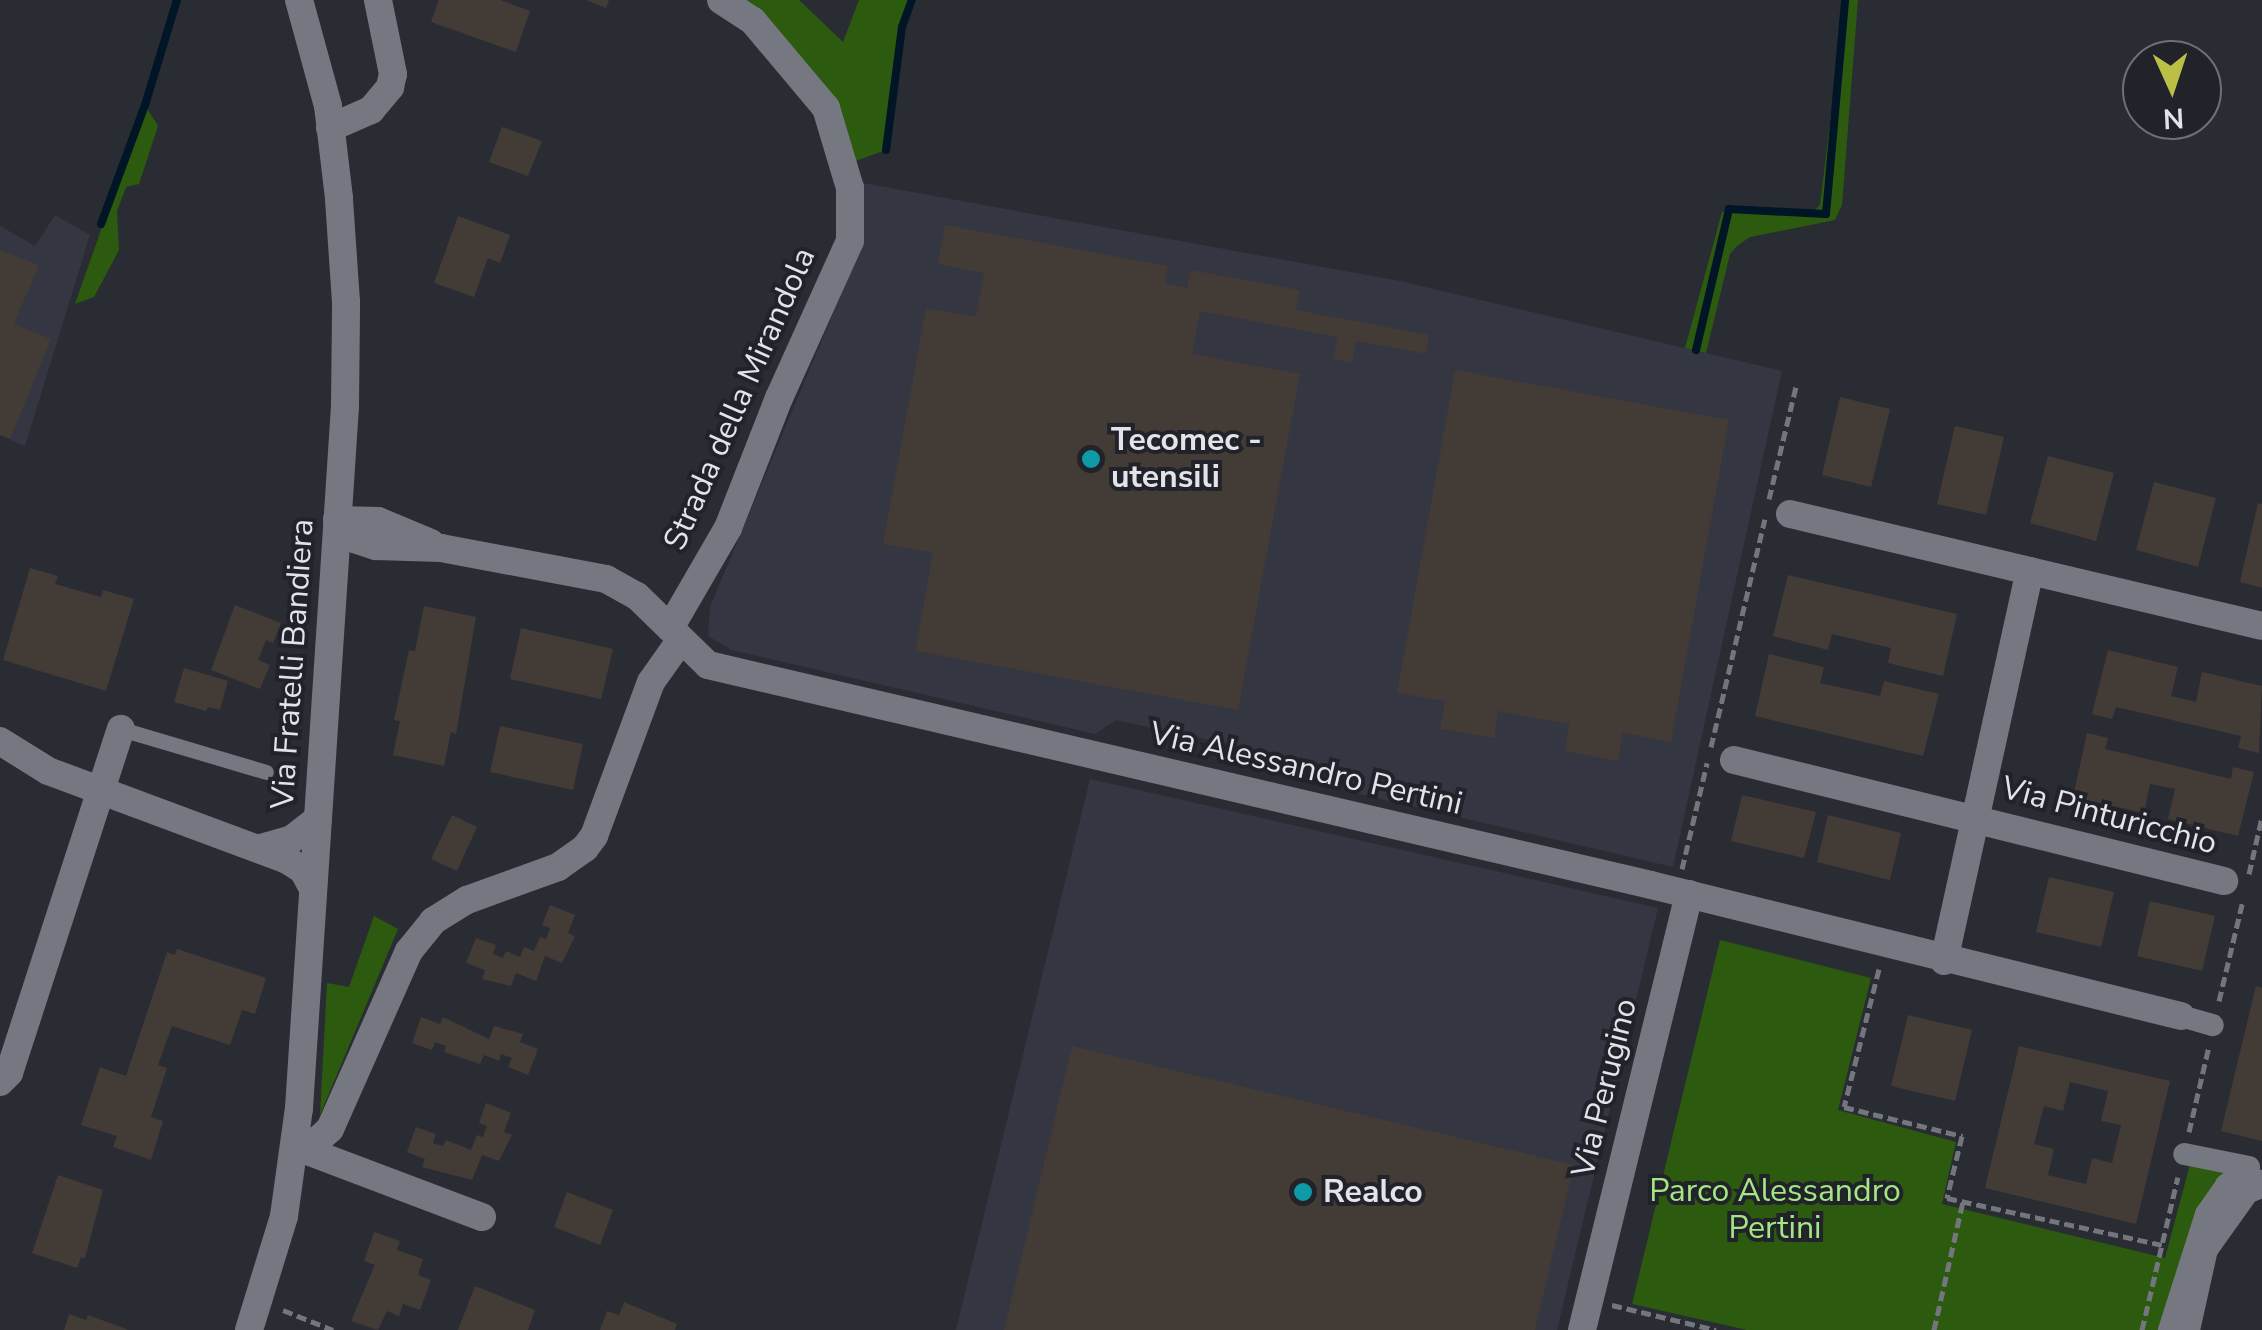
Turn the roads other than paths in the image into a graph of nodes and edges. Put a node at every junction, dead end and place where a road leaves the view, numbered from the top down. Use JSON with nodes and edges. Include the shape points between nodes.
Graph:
{"nodes":[{"id":1,"x":298,"y":0,"type":"edge"},
{"id":2,"x":378,"y":0,"type":"edge"},
{"id":3,"x":720,"y":0,"type":"edge"},
{"id":4,"x":330,"y":128,"type":"junction"},
{"id":5,"x":1790,"y":514,"type":"dead end"},
{"id":6,"x":337,"y":520,"type":"junction"},
{"id":7,"x":2030,"y":571,"type":"junction"},
{"id":8,"x":2262,"y":626,"type":"edge"},
{"id":9,"x":675,"y":634,"type":"junction"},
{"id":10,"x":122,"y":729,"type":"joint"},
{"id":11,"x":0,"y":741,"type":"edge"},
{"id":12,"x":1734,"y":760,"type":"dead end"},
{"id":13,"x":266,"y":772,"type":"dead end"},
{"id":14,"x":102,"y":792,"type":"junction"},
{"id":15,"x":1978,"y":818,"type":"junction"},
{"id":16,"x":318,"y":819,"type":"junction"},
{"id":17,"x":261,"y":848,"type":"junction"},
{"id":18,"x":2224,"y":881,"type":"dead end"},
{"id":19,"x":313,"y":889,"type":"junction"},
{"id":20,"x":1683,"y":893,"type":"junction"},
{"id":21,"x":1944,"y":961,"type":"junction"},
{"id":22,"x":2181,"y":1016,"type":"joint"},
{"id":23,"x":2214,"y":1025,"type":"road end"},
{"id":24,"x":0,"y":1082,"type":"edge"},
{"id":25,"x":294,"y":1146,"type":"junction"},
{"id":26,"x":2184,"y":1154,"type":"road end"},
{"id":27,"x":2262,"y":1184,"type":"edge"},
{"id":28,"x":482,"y":1217,"type":"dead end"},
{"id":29,"x":251,"y":1329,"type":"edge"},
{"id":30,"x":1582,"y":1330,"type":"edge"},
{"id":31,"x":2169,"y":1330,"type":"edge"},
{"id":32,"x":2186,"y":1330,"type":"edge"}],
"edges":[{"from":1,"to":4,"type":"street","name":"Via Fratelli Bandiera"},
{"from":2,"to":4,"type":"street","via":[[390,87],[371,110]]},
{"from":3,"to":9,"type":"street","name":"Strada della Mirandola","via":[[753,21],[826,108],[850,188],[850,241],[728,528]]},
{"from":4,"to":6,"type":"street","name":"Via Fratelli Bandiera","via":[[346,302]]},
{"from":5,"to":7,"type":"street"},
{"from":6,"to":9,"type":"street","name":"Via Alessandro Pertini","via":[[378,520],[441,548],[606,579],[638,596]]},
{"from":6,"to":16,"type":"street","name":"Via Fratelli Bandiera"},
{"from":7,"to":8,"type":"street"},
{"from":7,"to":15,"type":"street","name":"Via Pinturicchio"},
{"from":9,"to":20,"type":"street","name":"Via Alessandro Pertini","via":[[708,665]]},
{"from":9,"to":25,"type":"street","name":"Strada della Mirandola","via":[[594,836],[558,867],[466,900],[434,921],[409,951],[330,1129]]},
{"from":10,"to":13,"type":"lane"},
{"from":10,"to":14,"type":"street"},
{"from":11,"to":14,"type":"street","via":[[48,771]]},
{"from":12,"to":15,"type":"street","name":"Via Pinturicchio"},
{"from":14,"to":17,"type":"street"},
{"from":14,"to":24,"type":"street","via":[[9,1072]]},
{"from":15,"to":18,"type":"street","name":"Via Pinturicchio"},
{"from":15,"to":21,"type":"street","name":"Via Pinturicchio"},
{"from":16,"to":17,"type":"street","via":[[292,839]]},
{"from":16,"to":19,"type":"street","name":"Via Fratelli Bandiera"},
{"from":17,"to":19,"type":"street","via":[[303,870]]},
{"from":19,"to":25,"type":"street","name":"Via Fratelli Bandiera"},
{"from":20,"to":21,"type":"street","name":"Via Alessandro Pertini"},
{"from":20,"to":30,"type":"street","name":"Via Perugino"},
{"from":21,"to":22,"type":"street","name":"Via Alessandro Pertini"},
{"from":22,"to":23,"type":"street"},
{"from":25,"to":28,"type":"street"},
{"from":25,"to":29,"type":"street","name":"Via Fratelli Bandiera","via":[[280,1230]]},
{"from":26,"to":31,"type":"street","via":[[2250,1167],[2226,1185],[2206,1214]]},
{"from":27,"to":32,"type":"street","via":[[2246,1190],[2204,1249]]}]}
